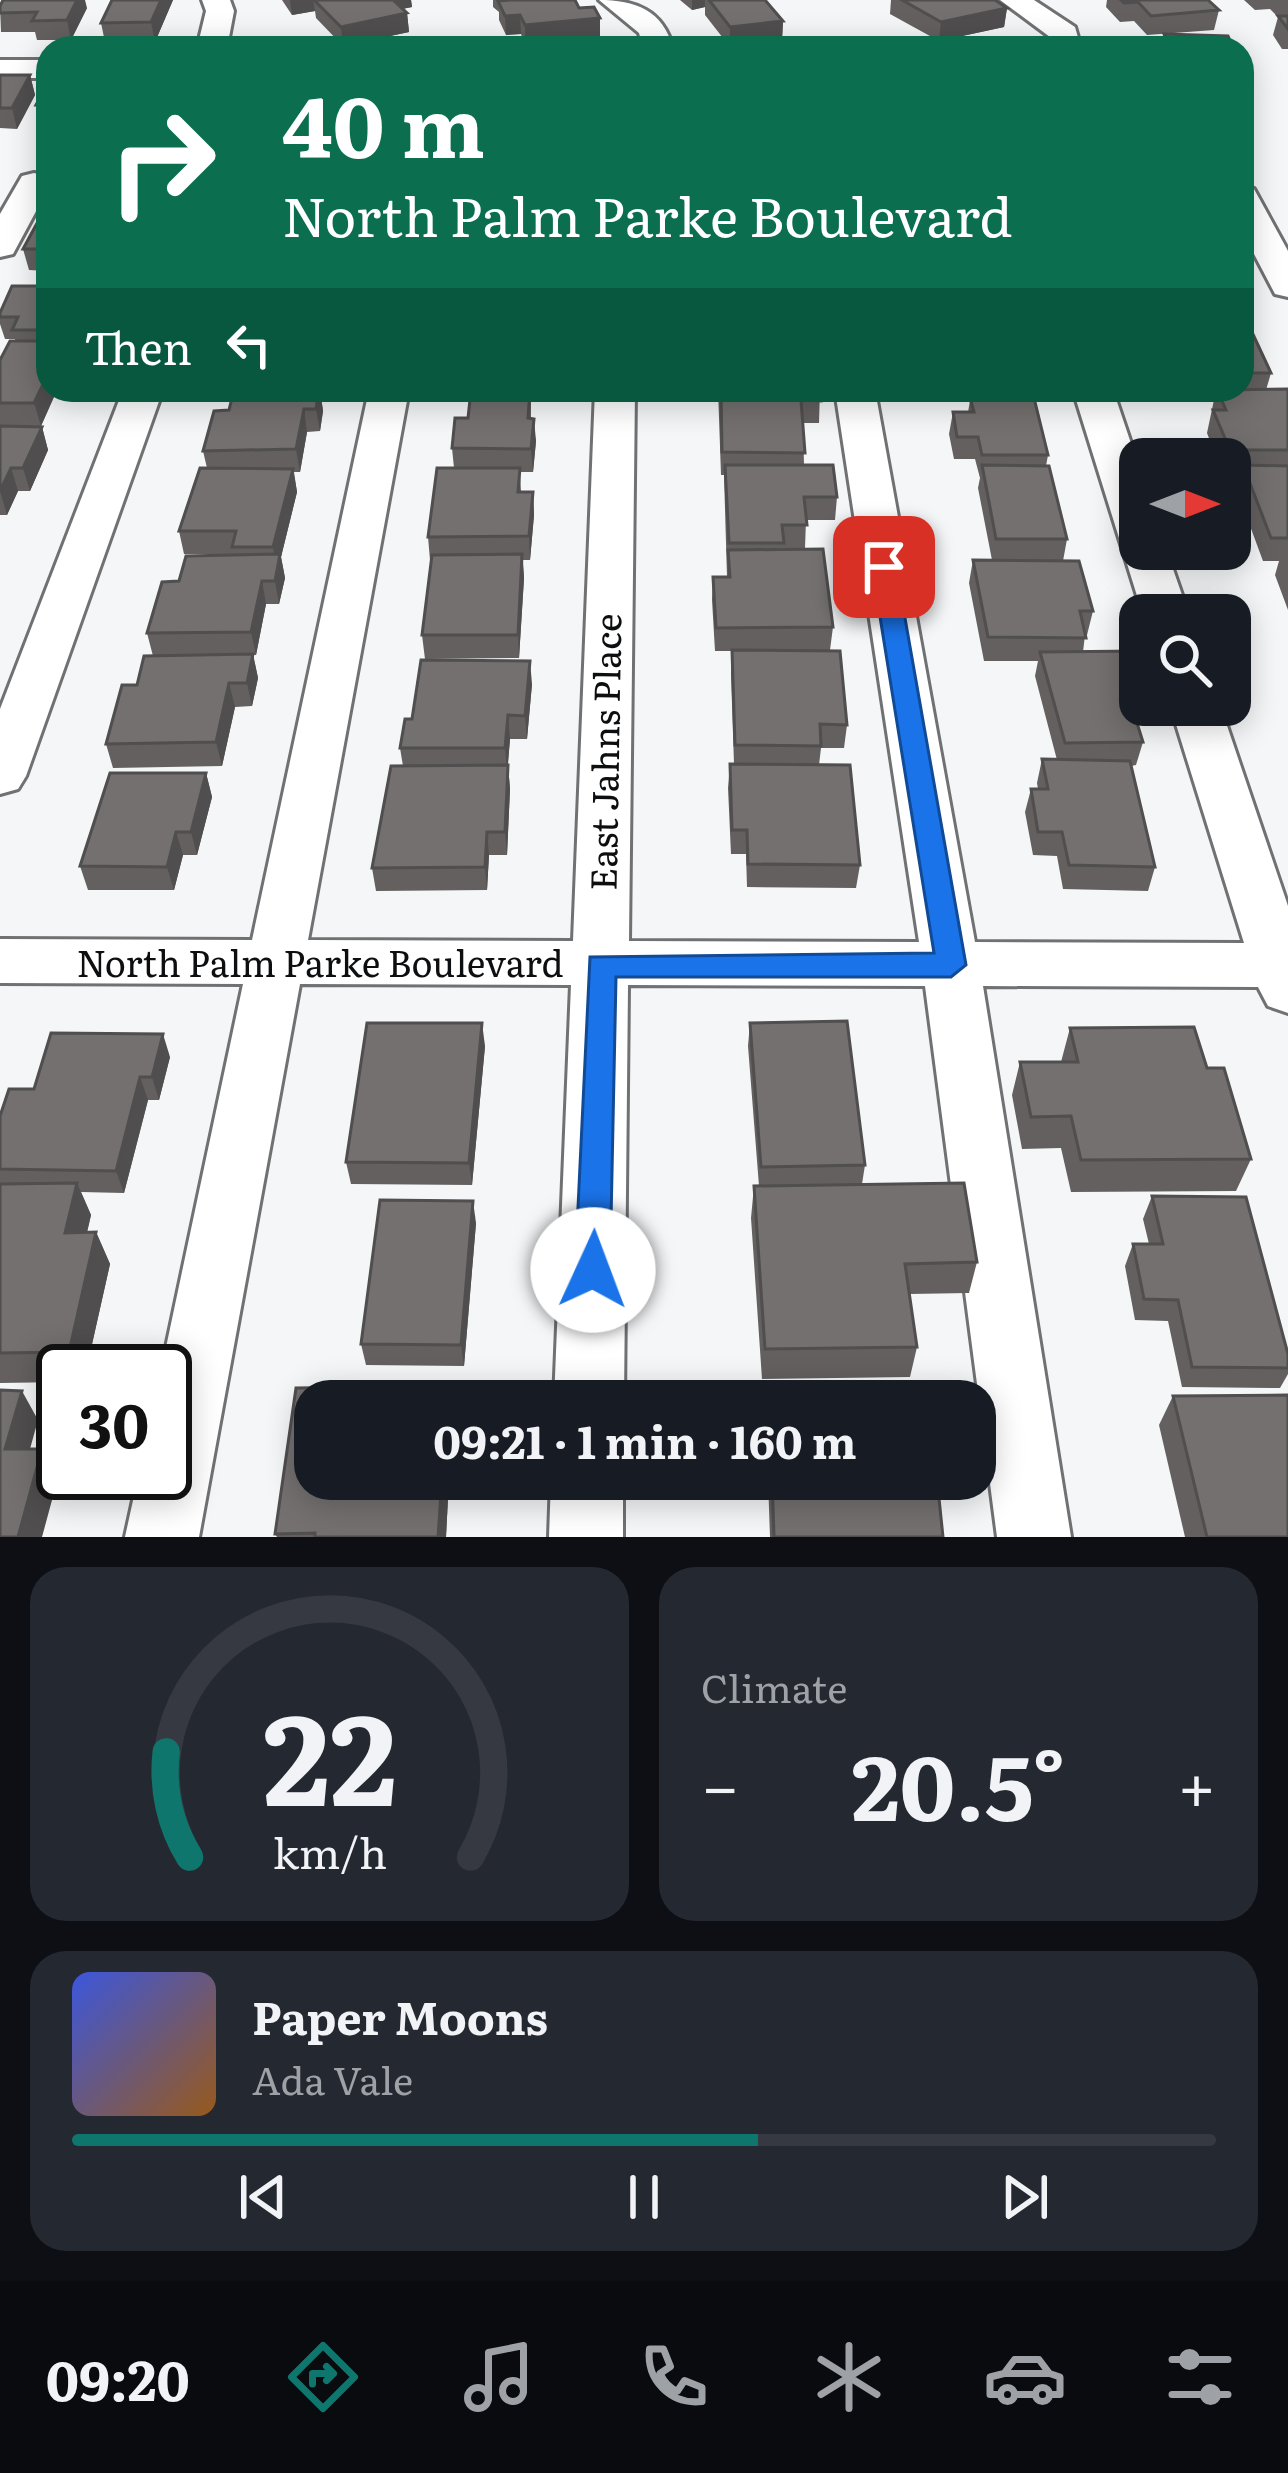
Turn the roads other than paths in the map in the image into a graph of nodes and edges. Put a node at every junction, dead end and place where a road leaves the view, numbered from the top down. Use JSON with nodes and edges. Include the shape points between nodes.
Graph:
{"nodes":[{"id":1,"x":217,"y":0,"type":"edge"},
{"id":2,"x":613,"y":0,"type":"edge"},
{"id":3,"x":1014,"y":0,"type":"edge"},
{"id":4,"x":215,"y":36,"type":"edge"},
{"id":5,"x":654,"y":36,"type":"edge"},
{"id":6,"x":1065,"y":36,"type":"edge"},
{"id":7,"x":0,"y":69,"type":"edge"},
{"id":8,"x":36,"y":69,"type":"edge"},
{"id":9,"x":27,"y":183,"type":"edge"},
{"id":10,"x":1254,"y":200,"type":"edge"},
{"id":11,"x":0,"y":246,"type":"edge"},
{"id":12,"x":1288,"y":286,"type":"edge"},
{"id":13,"x":139,"y":402,"type":"edge"},
{"id":14,"x":387,"y":402,"type":"edge"},
{"id":15,"x":615,"y":402,"type":"edge"},
{"id":16,"x":857,"y":402,"type":"edge"},
{"id":17,"x":1097,"y":402,"type":"edge"},
{"id":18,"x":1119,"y":471,"type":"edge"},
{"id":19,"x":1202,"y":726,"type":"edge"},
{"id":20,"x":0,"y":776,"type":"edge"},
{"id":21,"x":0,"y":962,"type":"edge"},
{"id":22,"x":280,"y":963,"type":"junction"},
{"id":23,"x":601,"y":965,"type":"junction"},
{"id":24,"x":951,"y":965,"type":"junction"},
{"id":25,"x":1285,"y":973,"type":"edge"},
{"id":26,"x":591,"y":1380,"type":"edge"},
{"id":27,"x":587,"y":1500,"type":"edge"},
{"id":28,"x":161,"y":1537,"type":"edge"},
{"id":29,"x":586,"y":1537,"type":"edge"},
{"id":30,"x":1034,"y":1537,"type":"edge"}],
"edges":[{"from":1,"to":4,"type":"street"},
{"from":2,"to":5,"type":"street"},
{"from":3,"to":6,"type":"street"},
{"from":7,"to":8,"type":"street"},
{"from":9,"to":11,"type":"street"},
{"from":10,"to":12,"type":"street"},
{"from":13,"to":20,"type":"street"},
{"from":14,"to":22,"type":"street"},
{"from":15,"to":23,"type":"street","name":"East Jahns Place"},
{"from":16,"to":24,"type":"street"},
{"from":17,"to":18,"type":"street"},
{"from":19,"to":25,"type":"street"},
{"from":21,"to":22,"type":"street","name":"North Palm Parke Boulevard"},
{"from":22,"to":23,"type":"street","name":"North Palm Parke Boulevard"},
{"from":22,"to":28,"type":"street"},
{"from":23,"to":24,"type":"street","name":"North Palm Parke Boulevard"},
{"from":23,"to":26,"type":"street","name":"East Jahns Place"},
{"from":24,"to":25,"type":"street","name":"North Palm Parke Boulevard"},
{"from":24,"to":30,"type":"street"},
{"from":27,"to":29,"type":"street"}]}
